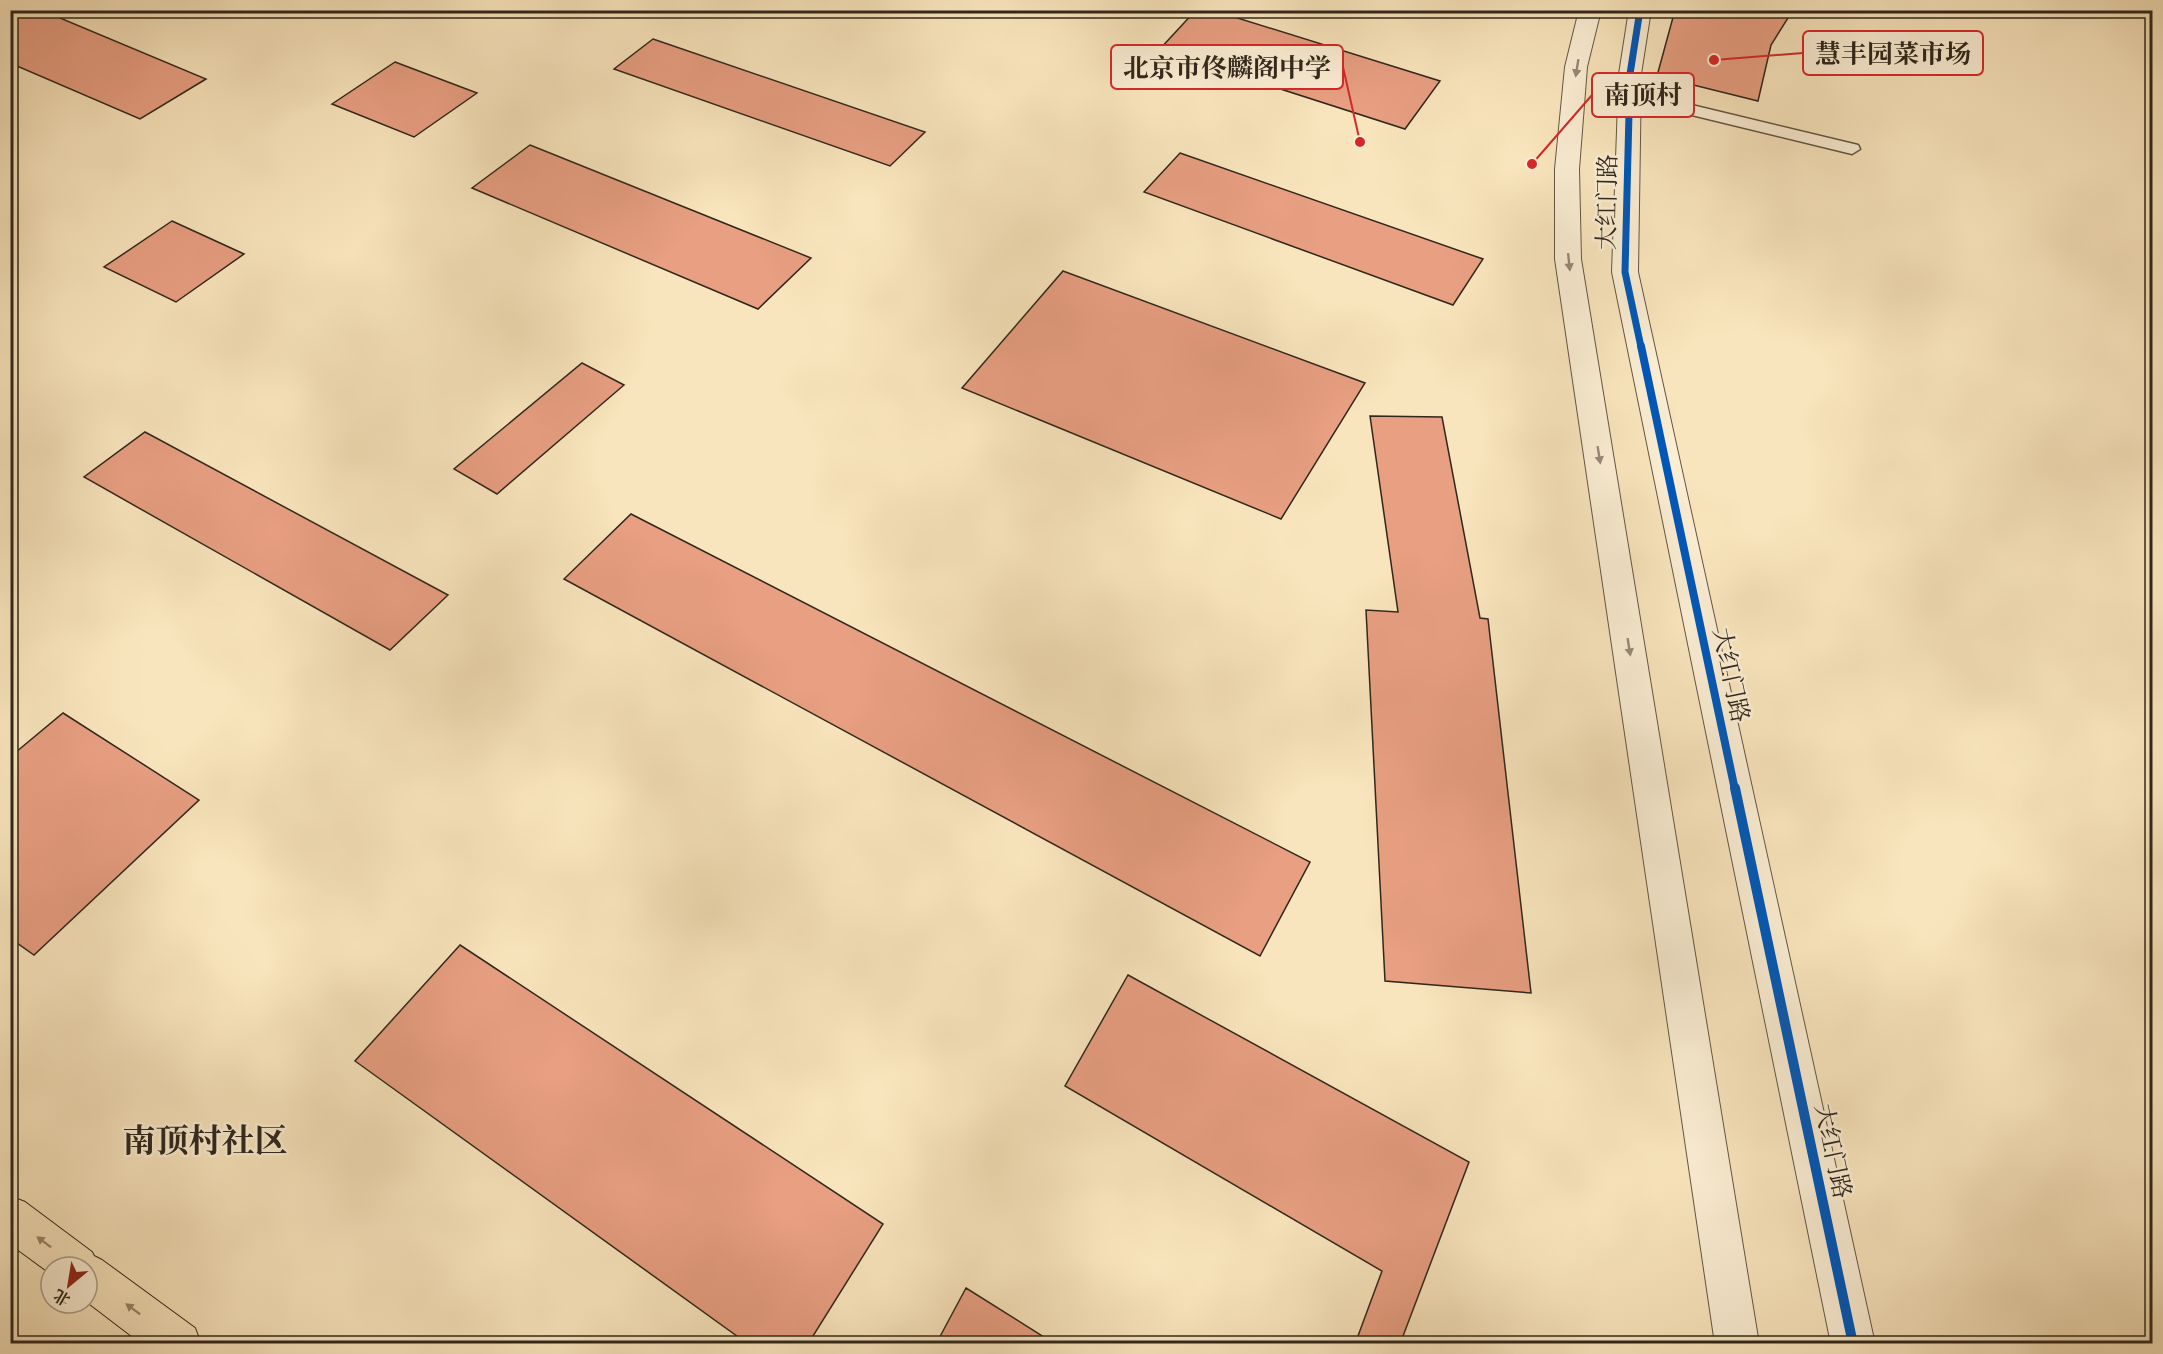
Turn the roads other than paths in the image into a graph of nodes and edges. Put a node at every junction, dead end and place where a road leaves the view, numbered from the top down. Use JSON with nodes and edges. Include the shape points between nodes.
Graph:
{"nodes":[{"id":1,"x":1590,"y":10,"type":"edge"},
{"id":2,"x":1640,"y":10,"type":"edge"},
{"id":3,"x":1629,"y":105,"type":"junction"},
{"id":4,"x":1852,"y":149,"type":"dead end"},
{"id":5,"x":10,"y":1217,"type":"edge"},
{"id":6,"x":61,"y":1255,"type":"edge"},
{"id":7,"x":99,"y":1284,"type":"edge"},
{"id":8,"x":179,"y":1344,"type":"edge"},
{"id":9,"x":1737,"y":1344,"type":"edge"},
{"id":10,"x":1853,"y":1344,"type":"edge"}],
"edges":[{"from":1,"to":9,"type":"street","name":"大红门路","one_way":true,"via":[[1576,67],[1568,158],[1568,259]]},
{"from":2,"to":3,"type":"street","name":"大红门路"},
{"from":3,"to":4,"type":"lane","via":[[1667,104]]},
{"from":3,"to":10,"type":"street","name":"大红门路","via":[[1625,272]]},
{"from":6,"to":5,"type":"main road","one_way":true},
{"from":8,"to":7,"type":"main road","one_way":true}]}
